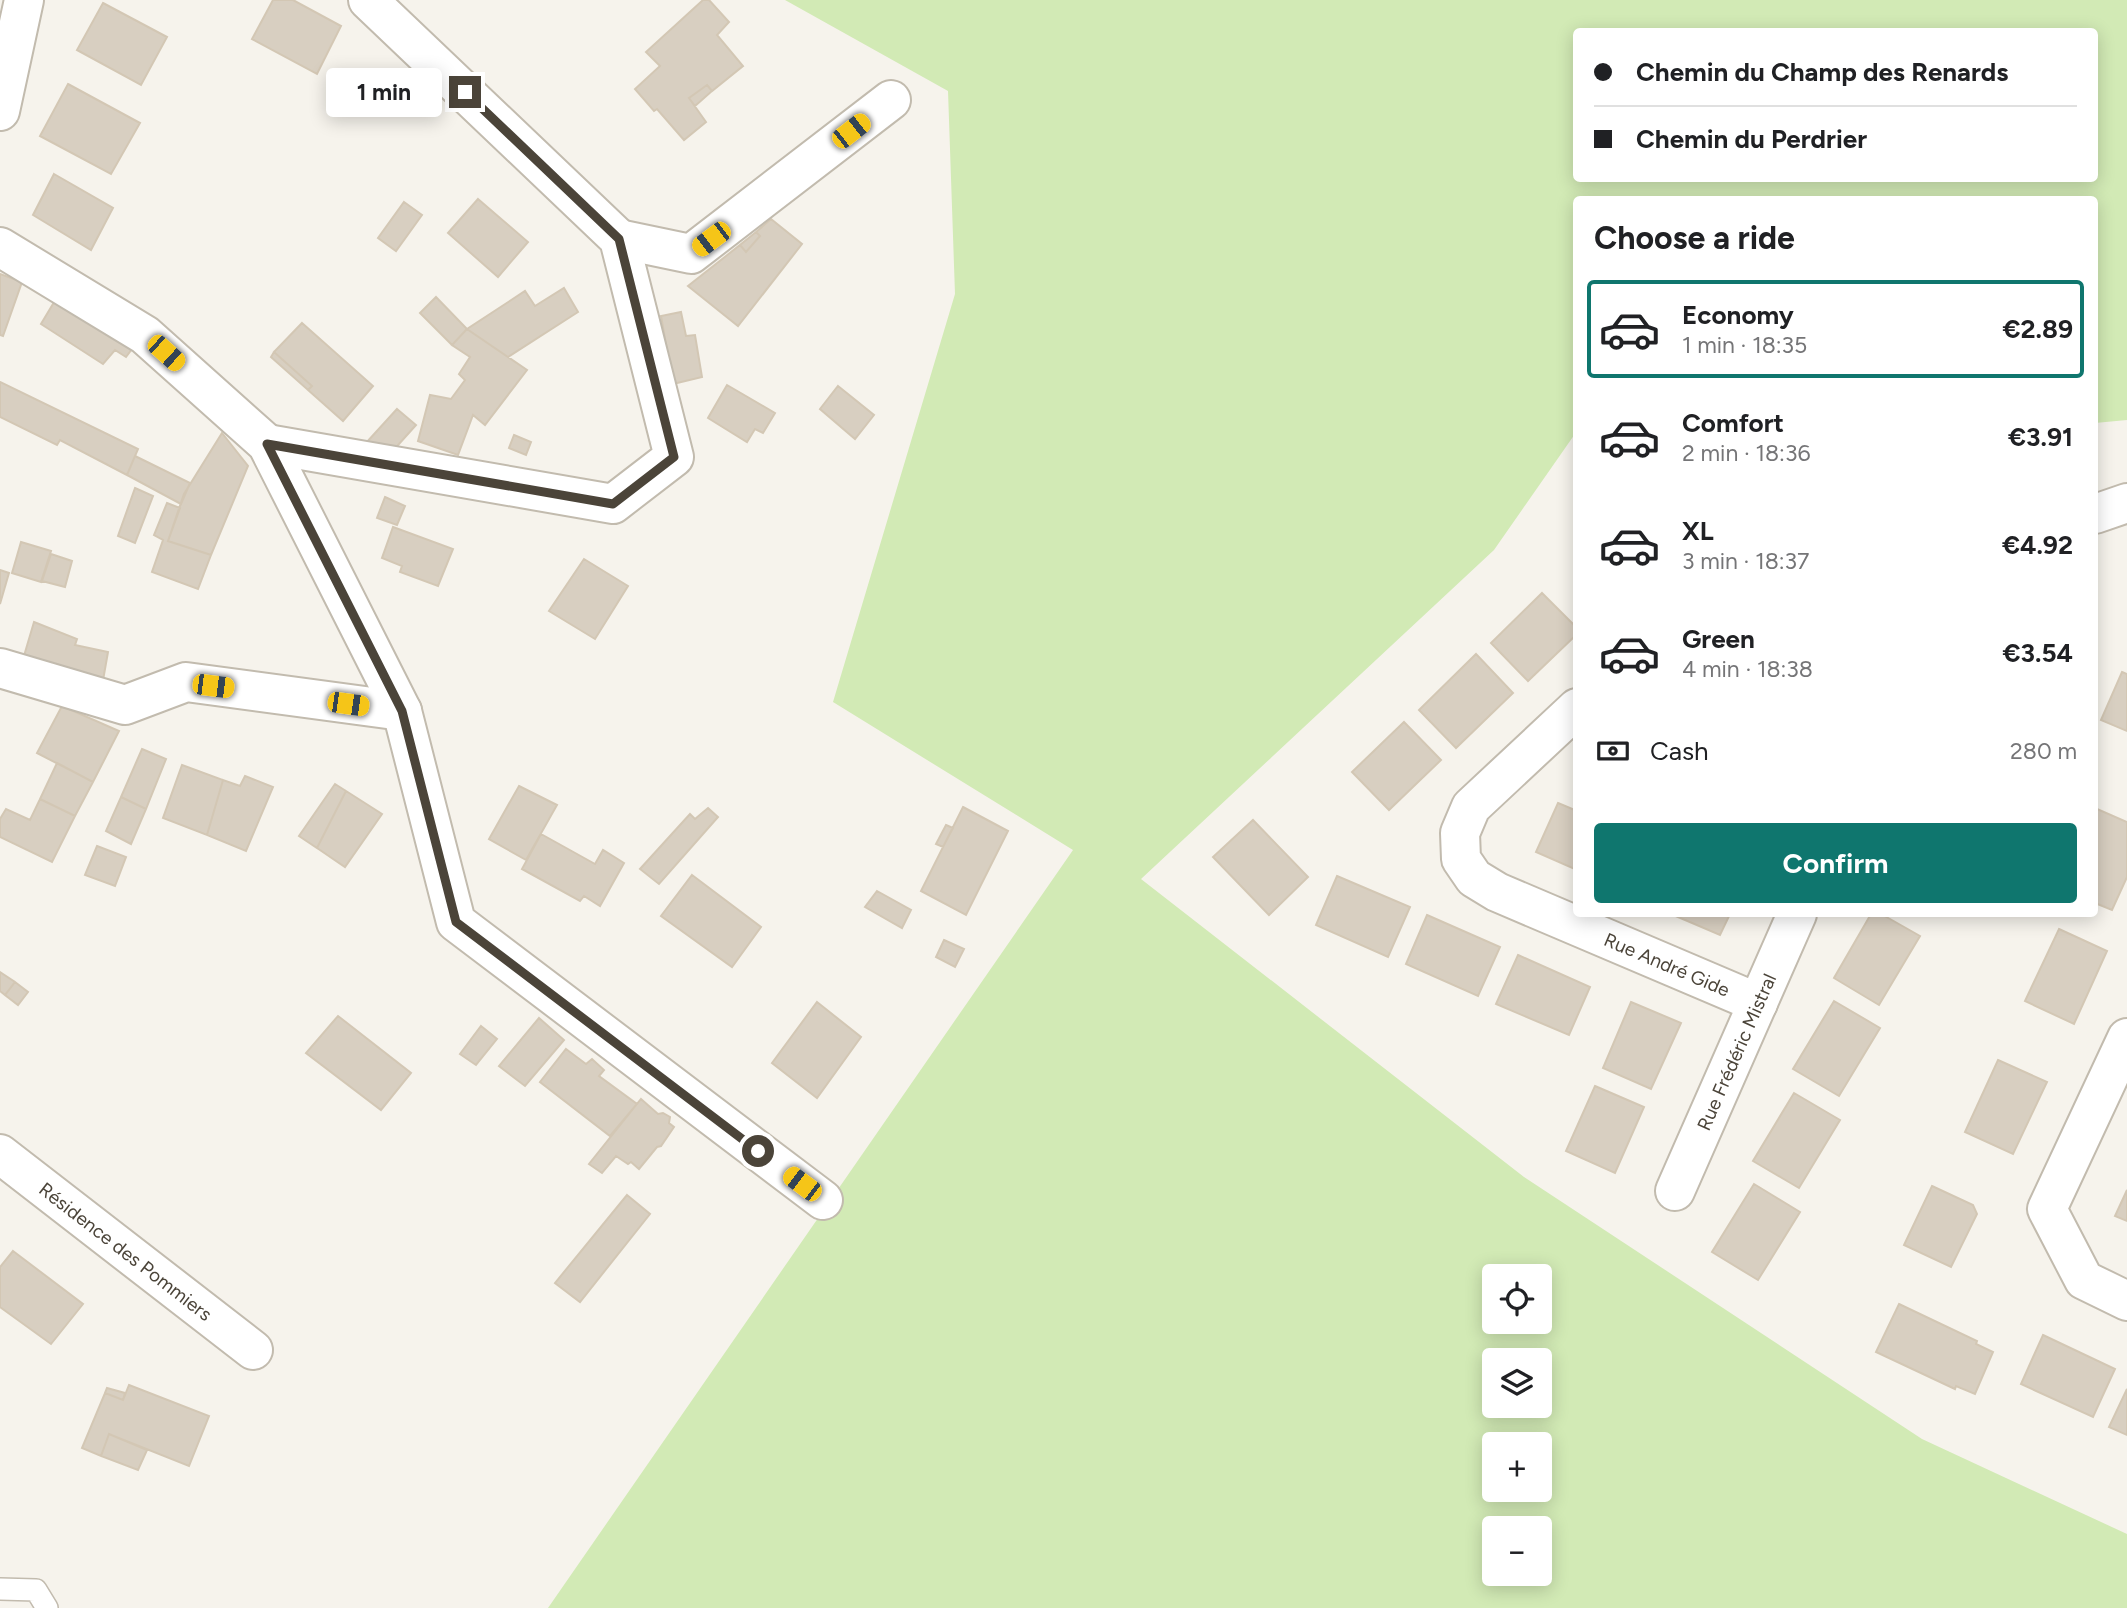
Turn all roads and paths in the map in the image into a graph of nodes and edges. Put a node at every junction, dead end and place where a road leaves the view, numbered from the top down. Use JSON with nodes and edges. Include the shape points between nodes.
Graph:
{"nodes":[{"id":1,"x":24,"y":0,"type":"edge"},
{"id":2,"x":368,"y":0,"type":"edge"},
{"id":3,"x":891,"y":100,"type":"dead end"},
{"id":4,"x":0,"y":111,"type":"edge"},
{"id":5,"x":619,"y":239,"type":"junction"},
{"id":6,"x":0,"y":247,"type":"edge"},
{"id":7,"x":267,"y":444,"type":"junction"},
{"id":8,"x":2127,"y":503,"type":"edge"},
{"id":9,"x":2098,"y":513,"type":"edge"},
{"id":10,"x":0,"y":668,"type":"edge"},
{"id":11,"x":402,"y":711,"type":"junction"},
{"id":12,"x":1573,"y":712,"type":"edge"},
{"id":13,"x":1796,"y":917,"type":"edge"},
{"id":14,"x":1758,"y":1003,"type":"junction"},
{"id":15,"x":2127,"y":1038,"type":"edge"},
{"id":16,"x":0,"y":1154,"type":"edge"},
{"id":17,"x":1675,"y":1191,"type":"dead end"},
{"id":18,"x":823,"y":1200,"type":"dead end"},
{"id":19,"x":2127,"y":1301,"type":"edge"},
{"id":20,"x":253,"y":1350,"type":"dead end"},
{"id":21,"x":0,"y":1589,"type":"edge"},
{"id":22,"x":47,"y":1608,"type":"edge"}],
"edges":[{"from":1,"to":4,"type":"street"},
{"from":2,"to":5,"type":"street"},
{"from":3,"to":5,"type":"street","via":[[691,254]]},
{"from":5,"to":7,"type":"street","via":[[674,457],[613,504]]},
{"from":6,"to":7,"type":"street","via":[[145,335]]},
{"from":7,"to":11,"type":"street"},
{"from":8,"to":9,"type":"street"},
{"from":10,"to":11,"type":"street","via":[[125,705],[186,682]]},
{"from":11,"to":18,"type":"street","via":[[456,922]]},
{"from":12,"to":14,"type":"street","name":"Rue André Gide","via":[[1471,807],[1460,833],[1461,859],[1474,878],[1497,892]]},
{"from":13,"to":14,"type":"street","name":"Rue Frédéric Mistral"},
{"from":14,"to":17,"type":"street","name":"Rue Frédéric Mistral"},
{"from":15,"to":19,"type":"street","via":[[2047,1209],[2084,1280]]},
{"from":16,"to":20,"type":"street","name":"Résidence des Pommiers"},
{"from":21,"to":22,"type":"lane","via":[[36,1590]]}]}
